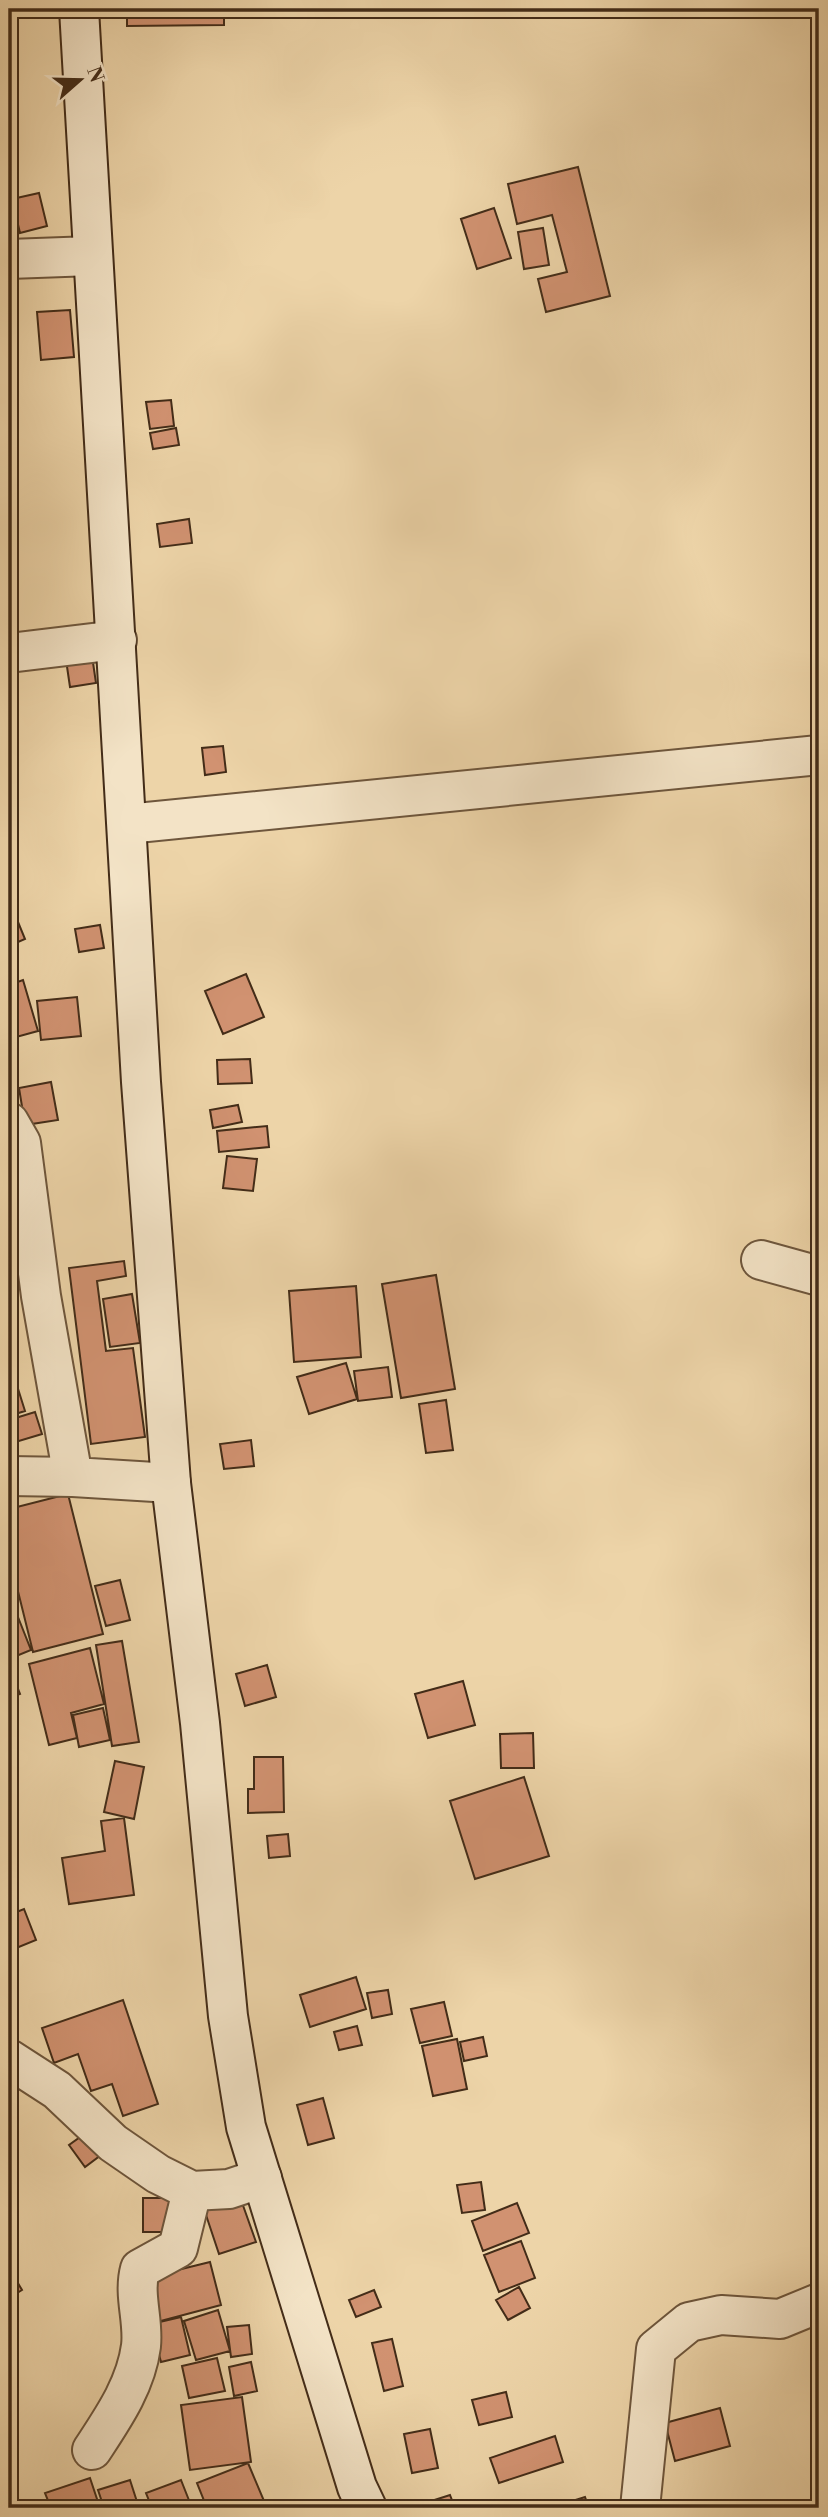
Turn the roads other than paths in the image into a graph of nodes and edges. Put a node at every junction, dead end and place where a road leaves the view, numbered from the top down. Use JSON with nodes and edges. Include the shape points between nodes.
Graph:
{"nodes":[{"id":1,"x":79,"y":9,"type":"edge"},
{"id":2,"x":92,"y":256,"type":"junction"},
{"id":3,"x":9,"y":259,"type":"edge"},
{"id":4,"x":117,"y":639,"type":"junction"},
{"id":5,"x":9,"y":653,"type":"edge"},
{"id":6,"x":819,"y":755,"type":"edge"},
{"id":7,"x":127,"y":824,"type":"junction"},
{"id":8,"x":9,"y":1122,"type":"edge"},
{"id":9,"x":761,"y":1260,"type":"dead end"},
{"id":10,"x":819,"y":1276,"type":"edge"},
{"id":11,"x":9,"y":1476,"type":"edge"},
{"id":12,"x":73,"y":1477,"type":"junction"},
{"id":13,"x":171,"y":1483,"type":"junction"},
{"id":14,"x":9,"y":2059,"type":"edge"},
{"id":15,"x":262,"y":2178,"type":"junction"},
{"id":16,"x":192,"y":2191,"type":"junction"},
{"id":17,"x":819,"y":2303,"type":"edge"},
{"id":18,"x":92,"y":2450,"type":"dead end"},
{"id":19,"x":367,"y":2508,"type":"edge"},
{"id":20,"x":640,"y":2508,"type":"edge"}],
"edges":[{"from":1,"to":2,"type":"main road"},
{"from":2,"to":3,"type":"main road"},
{"from":2,"to":4,"type":"main road"},
{"from":4,"to":5,"type":"main road"},
{"from":4,"to":7,"type":"main road"},
{"from":6,"to":7,"type":"main road"},
{"from":7,"to":13,"type":"main road"},
{"from":8,"to":12,"type":"main road","via":[[21,1143],[41,1296]]},
{"from":9,"to":10,"type":"main road"},
{"from":11,"to":12,"type":"main road"},
{"from":12,"to":13,"type":"main road"},
{"from":13,"to":15,"type":"main road","via":[[228,2016],[246,2127]]},
{"from":14,"to":16,"type":"main road","via":[[57,2090],[113,2143],[158,2175]]},
{"from":15,"to":16,"type":"main road","via":[[229,2189]]},
{"from":15,"to":19,"type":"main road"},
{"from":16,"to":18,"type":"main road","via":[[178,2248],[140,2269],[136,2282],[141,2345],[125,2399]]},
{"from":17,"to":20,"type":"main road","via":[[780,2319],[721,2315],[689,2322],[656,2349]]}]}
